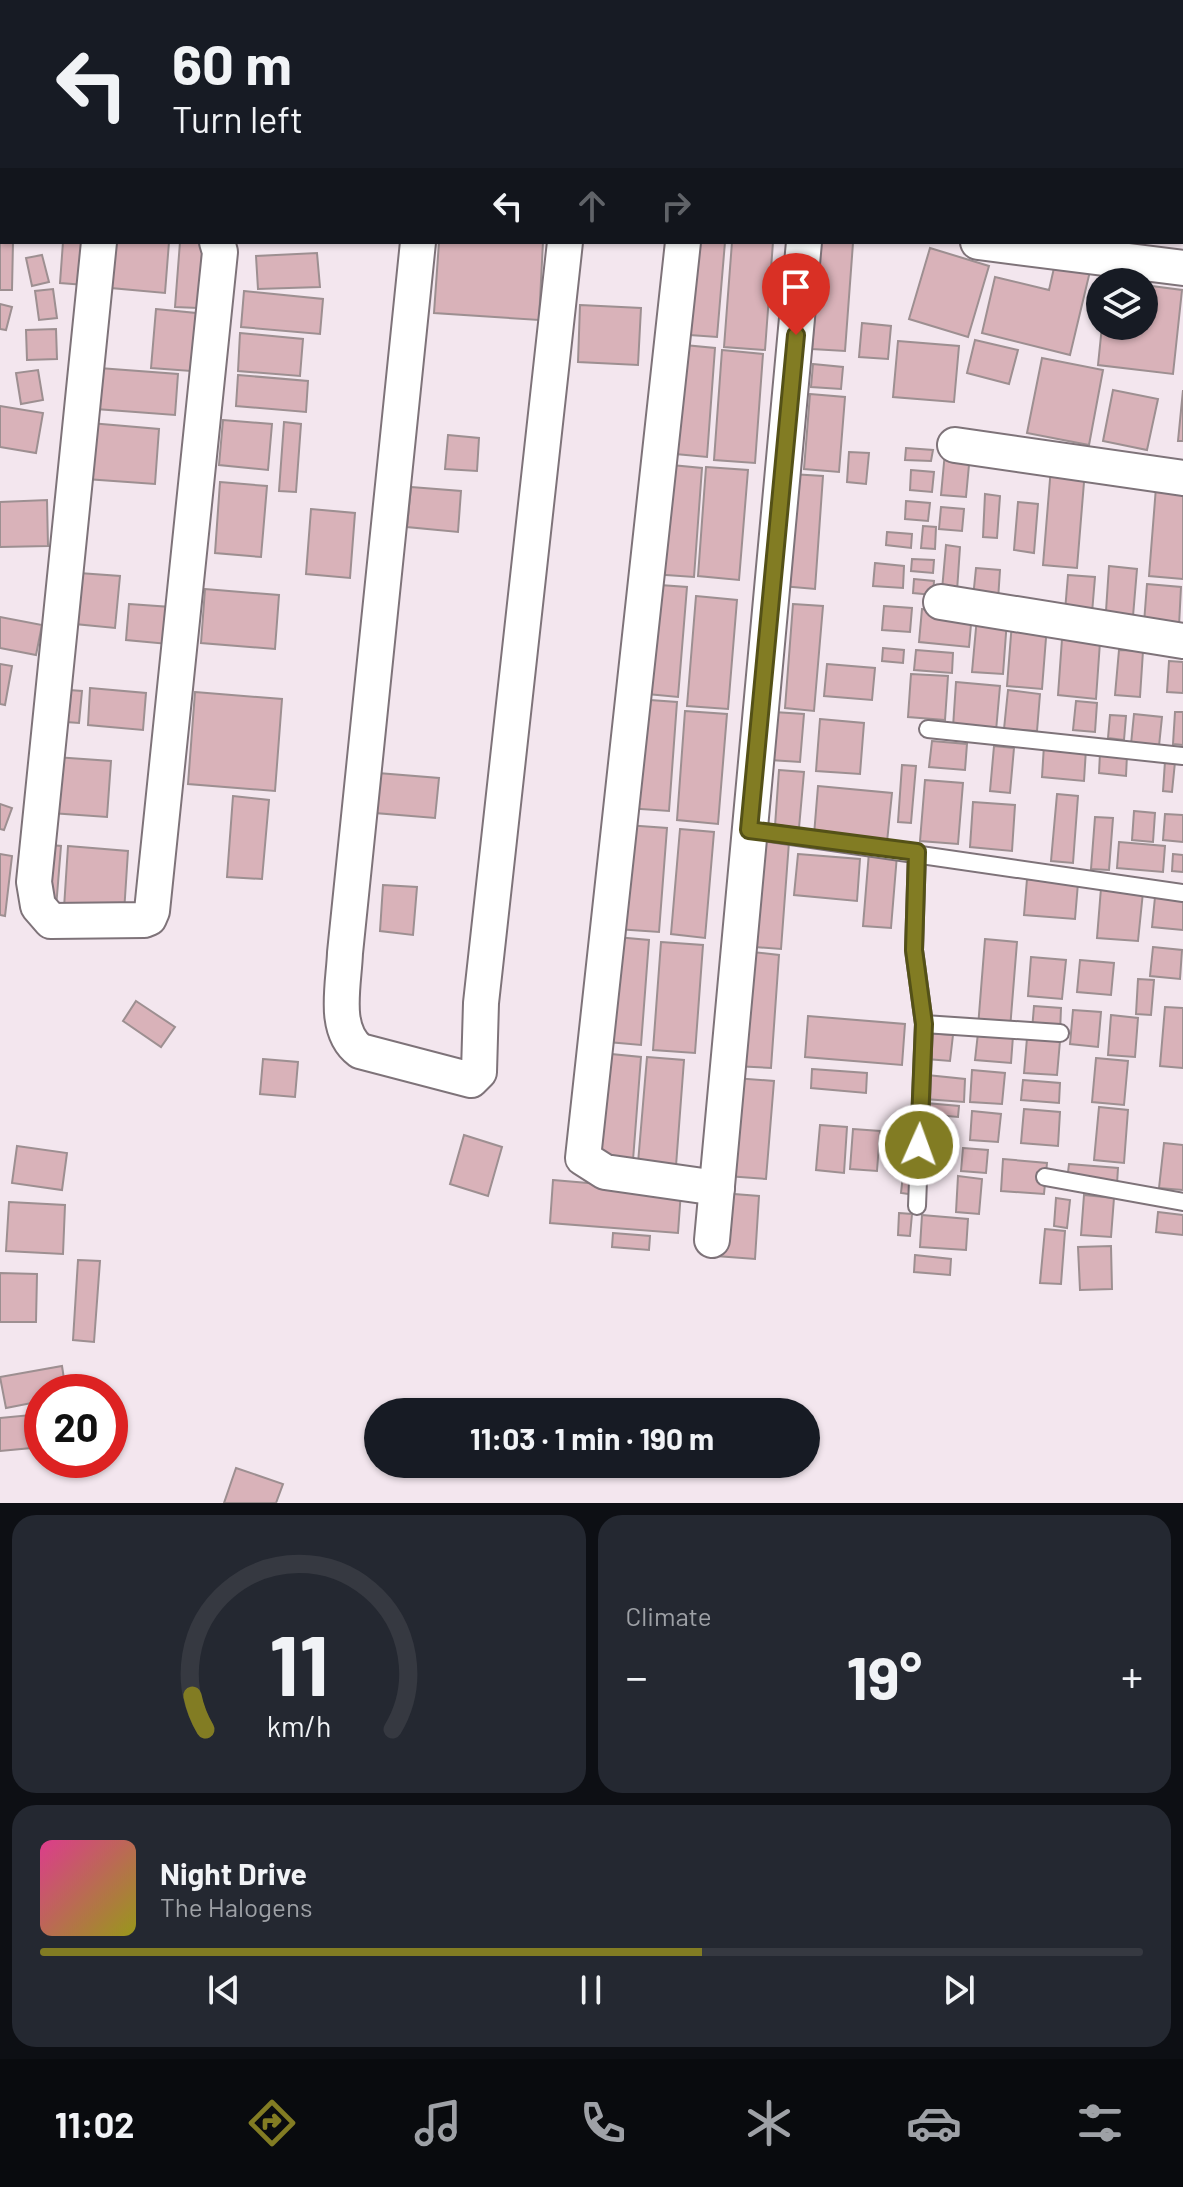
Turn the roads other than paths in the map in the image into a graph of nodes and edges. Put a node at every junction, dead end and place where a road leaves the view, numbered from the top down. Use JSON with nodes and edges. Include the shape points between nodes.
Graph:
{"nodes":[{"id":1,"x":99,"y":244,"type":"edge"},
{"id":2,"x":218,"y":244,"type":"edge"},
{"id":3,"x":418,"y":244,"type":"edge"},
{"id":4,"x":565,"y":244,"type":"edge"},
{"id":5,"x":683,"y":244,"type":"edge"},
{"id":6,"x":804,"y":244,"type":"edge"},
{"id":7,"x":994,"y":244,"type":"edge"},
{"id":8,"x":1183,"y":268,"type":"edge"},
{"id":9,"x":955,"y":445,"type":"dead end"},
{"id":10,"x":1183,"y":478,"type":"edge"},
{"id":11,"x":941,"y":602,"type":"dead end"},
{"id":12,"x":1183,"y":641,"type":"edge"},
{"id":13,"x":928,"y":729,"type":"dead end"},
{"id":14,"x":1183,"y":756,"type":"edge"},
{"id":15,"x":749,"y":830,"type":"junction"},
{"id":16,"x":917,"y":852,"type":"junction"},
{"id":17,"x":1183,"y":893,"type":"edge"},
{"id":18,"x":924,"y":1024,"type":"junction"},
{"id":19,"x":1060,"y":1033,"type":"dead end"},
{"id":20,"x":1045,"y":1177,"type":"dead end"},
{"id":21,"x":717,"y":1188,"type":"junction"},
{"id":22,"x":1183,"y":1202,"type":"edge"},
{"id":23,"x":917,"y":1206,"type":"dead end"},
{"id":24,"x":712,"y":1240,"type":"dead end"}],
"edges":[{"from":1,"to":2,"type":"street","via":[[34,882],[38,906],[51,921],[144,920],[152,911]]},
{"from":3,"to":4,"type":"street","via":[[345,953],[342,1028],[360,1051],[471,1080],[479,1072],[481,1003]]},
{"from":5,"to":21,"type":"street","via":[[583,1158],[605,1172]]},
{"from":6,"to":15,"type":"street"},
{"from":7,"to":8,"type":"street"},
{"from":9,"to":10,"type":"street"},
{"from":11,"to":12,"type":"street"},
{"from":13,"to":14,"type":"lane"},
{"from":15,"to":16,"type":"lane"},
{"from":15,"to":21,"type":"street"},
{"from":16,"to":17,"type":"lane"},
{"from":16,"to":18,"type":"lane","via":[[914,950]]},
{"from":18,"to":19,"type":"lane"},
{"from":18,"to":23,"type":"lane"},
{"from":20,"to":22,"type":"lane"},
{"from":21,"to":24,"type":"street"}]}
